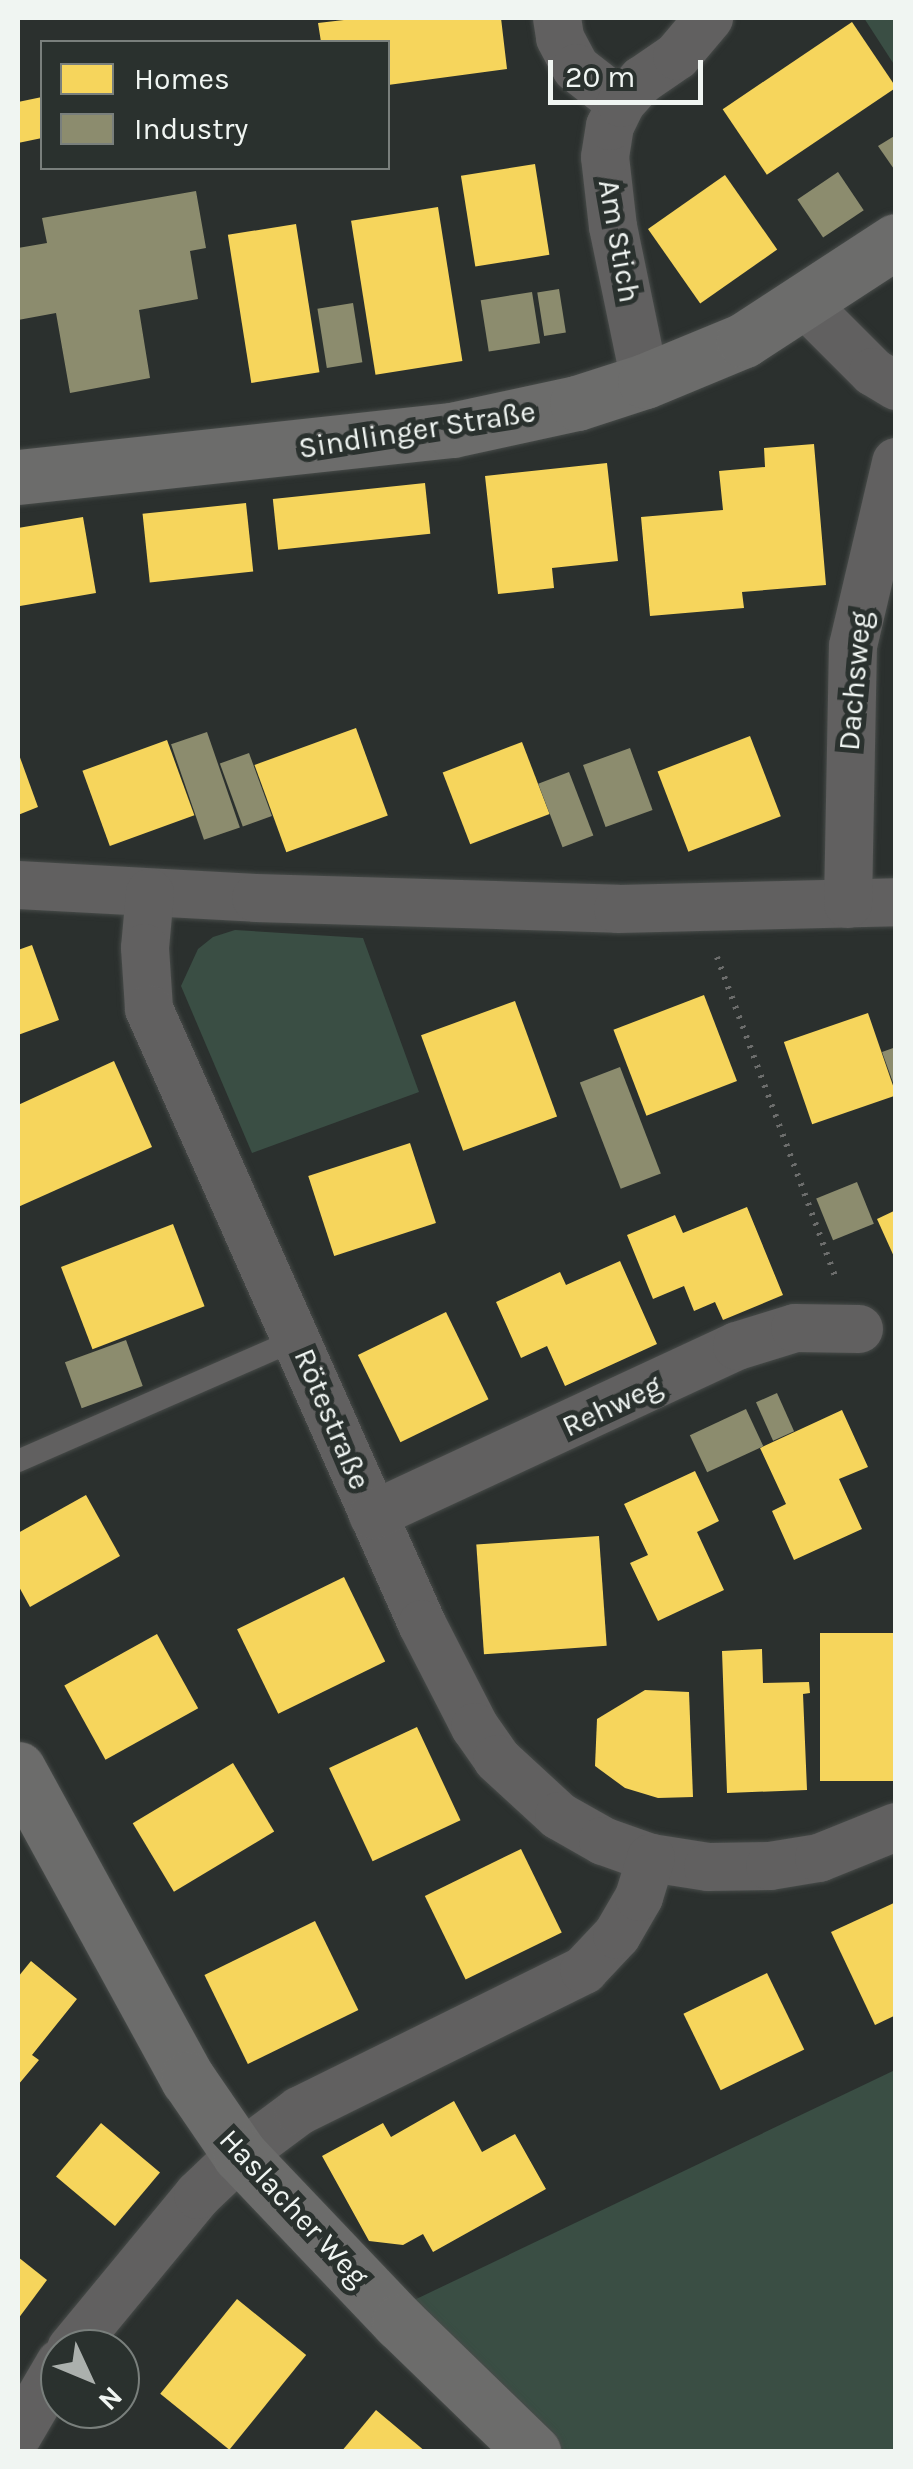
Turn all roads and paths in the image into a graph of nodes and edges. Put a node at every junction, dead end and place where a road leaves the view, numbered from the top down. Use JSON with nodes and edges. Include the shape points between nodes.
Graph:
{"nodes":[{"id":1,"x":557,"y":18,"type":"edge"},
{"id":2,"x":709,"y":18,"type":"edge"},
{"id":3,"x":621,"y":102,"type":"junction"},
{"id":4,"x":896,"y":240,"type":"edge"},
{"id":5,"x":804,"y":304,"type":"junction"},
{"id":6,"x":646,"y":381,"type":"junction"},
{"id":7,"x":896,"y":386,"type":"edge"},
{"id":8,"x":896,"y":462,"type":"edge"},
{"id":9,"x":18,"y":477,"type":"edge"},
{"id":10,"x":18,"y":885,"type":"edge"},
{"id":11,"x":150,"y":893,"type":"junction"},
{"id":12,"x":896,"y":902,"type":"edge"},
{"id":13,"x":848,"y":904,"type":"junction"},
{"id":14,"x":699,"y":909,"type":"junction"},
{"id":15,"x":858,"y":1329,"type":"joint"},
{"id":16,"x":297,"y":1339,"type":"junction"},
{"id":17,"x":18,"y":1461,"type":"edge"},
{"id":18,"x":373,"y":1515,"type":"junction"},
{"id":19,"x":18,"y":1769,"type":"edge"},
{"id":20,"x":896,"y":1827,"type":"edge"},
{"id":21,"x":652,"y":1858,"type":"junction"},
{"id":22,"x":240,"y":2156,"type":"junction"},
{"id":23,"x":87,"y":2329,"type":"edge"},
{"id":24,"x":40,"y":2398,"type":"edge"},
{"id":25,"x":18,"y":2435,"type":"edge"},
{"id":26,"x":533,"y":2452,"type":"edge"}],
"edges":[{"from":1,"to":3,"type":"street","via":[[576,68]]},
{"from":2,"to":3,"type":"street","via":[[677,56]]},
{"from":3,"to":6,"type":"street","name":"Am Stich","via":[[605,157]]},
{"from":4,"to":5,"type":"street","name":"Sindlinger Straße"},
{"from":5,"to":6,"type":"street","name":"Sindlinger Straße","via":[[744,340]]},
{"from":5,"to":7,"type":"street","via":[[872,372]]},
{"from":6,"to":9,"type":"street","name":"Sindlinger Straße","via":[[452,430]]},
{"from":8,"to":13,"type":"street","name":"Dachsweg","via":[[853,646]]},
{"from":10,"to":11,"type":"street"},
{"from":11,"to":14,"type":"street"},
{"from":11,"to":16,"type":"street","name":"Rötestraße","via":[[150,1009]]},
{"from":12,"to":13,"type":"street"},
{"from":13,"to":14,"type":"street"},
{"from":14,"to":15,"type":"path"},
{"from":15,"to":18,"type":"street","name":"Rehweg","via":[[795,1328],[738,1346]]},
{"from":16,"to":17,"type":"lane"},
{"from":16,"to":18,"type":"street","name":"Rötestraße"},
{"from":18,"to":21,"type":"street","name":"Rötestraße","via":[[457,1693],[497,1759],[559,1816]]},
{"from":19,"to":22,"type":"street","name":"Haslacher Weg","via":[[188,2079]]},
{"from":20,"to":21,"type":"street","name":"Rötestraße","via":[[819,1858],[770,1866],[708,1868]]},
{"from":21,"to":22,"type":"street","via":[[618,1936],[584,1970],[299,2111]]},
{"from":22,"to":23,"type":"street","via":[[158,2240]]},
{"from":22,"to":26,"type":"street","name":"Haslacher Weg"},
{"from":24,"to":25,"type":"street"}]}
